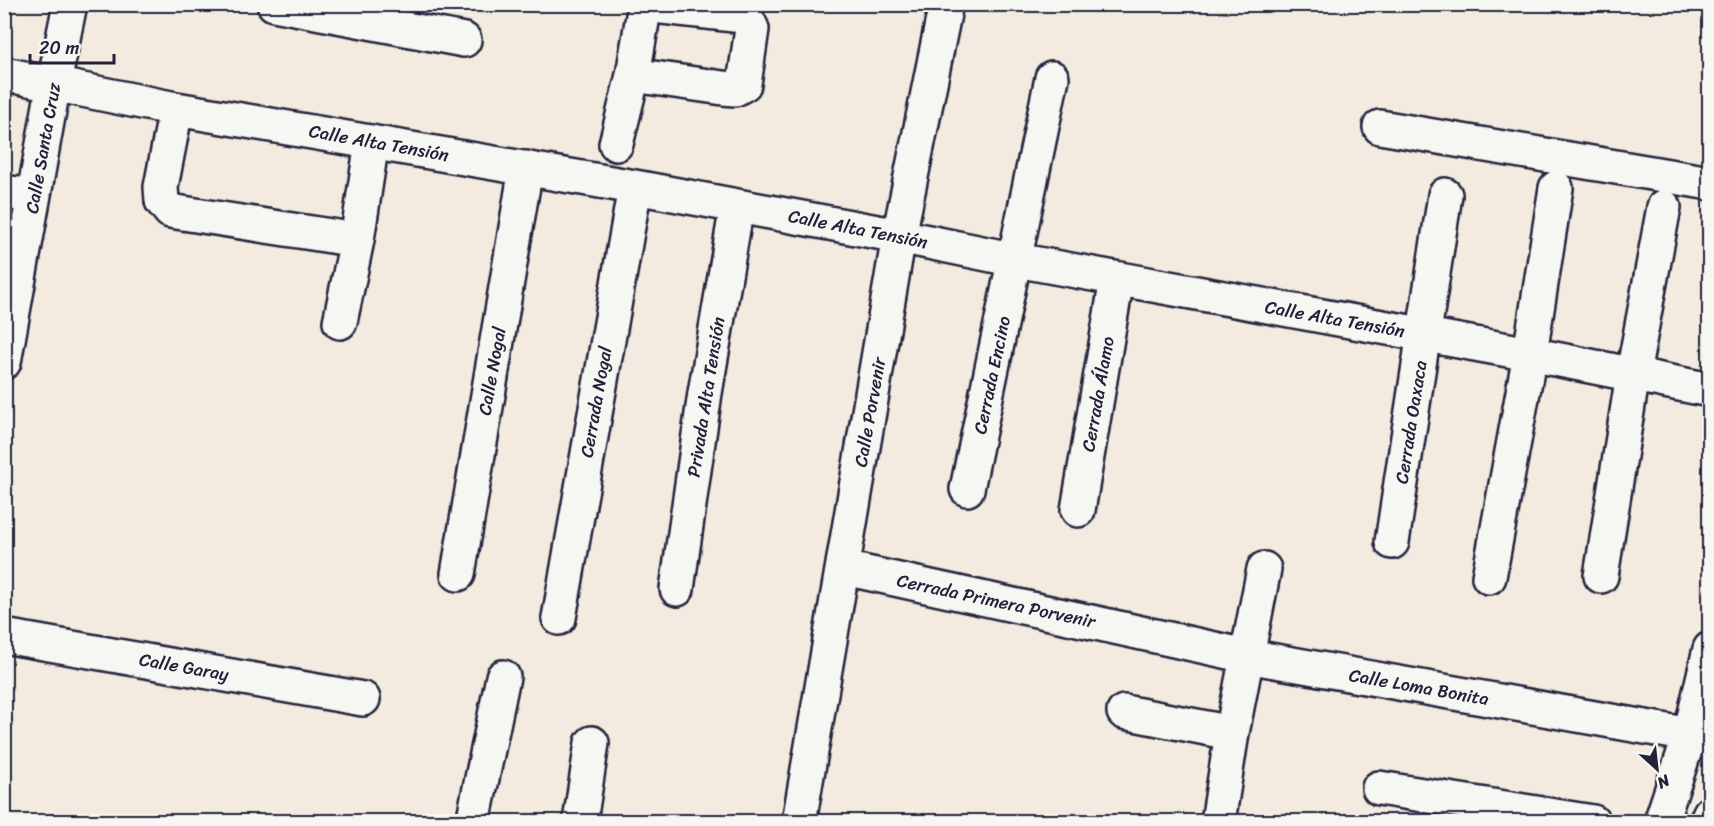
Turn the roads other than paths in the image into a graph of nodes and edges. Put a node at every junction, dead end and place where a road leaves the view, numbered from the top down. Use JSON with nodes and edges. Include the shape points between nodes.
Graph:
{"nodes":[{"id":1,"x":70,"y":4,"type":"edge"},
{"id":2,"x":274,"y":4,"type":"edge"},
{"id":3,"x":946,"y":4,"type":"edge"},
{"id":4,"x":645,"y":5,"type":"edge"},
{"id":5,"x":464,"y":40,"type":"dead end"},
{"id":6,"x":4,"y":74,"type":"edge"},
{"id":7,"x":633,"y":75,"type":"junction"},
{"id":8,"x":1052,"y":78,"type":"dead end"},
{"id":9,"x":54,"y":83,"type":"junction"},
{"id":10,"x":176,"y":109,"type":"junction"},
{"id":11,"x":1380,"y":127,"type":"dead end"},
{"id":12,"x":372,"y":142,"type":"junction"},
{"id":13,"x":616,"y":144,"type":"dead end"},
{"id":14,"x":526,"y":168,"type":"junction"},
{"id":15,"x":1710,"y":183,"type":"edge"},
{"id":16,"x":635,"y":186,"type":"junction"},
{"id":17,"x":1556,"y":188,"type":"dead end"},
{"id":18,"x":19,"y":194,"type":"edge"},
{"id":19,"x":1445,"y":195,"type":"dead end"},
{"id":20,"x":737,"y":206,"type":"junction"},
{"id":21,"x":1664,"y":207,"type":"dead end"},
{"id":22,"x":899,"y":236,"type":"junction"},
{"id":23,"x":357,"y":240,"type":"junction"},
{"id":24,"x":1016,"y":260,"type":"junction"},
{"id":25,"x":1117,"y":279,"type":"junction"},
{"id":26,"x":340,"y":322,"type":"dead end"},
{"id":27,"x":1425,"y":335,"type":"junction"},
{"id":28,"x":6,"y":351,"type":"edge"},
{"id":29,"x":1530,"y":354,"type":"junction"},
{"id":30,"x":1632,"y":374,"type":"junction"},
{"id":31,"x":1710,"y":390,"type":"edge"},
{"id":32,"x":968,"y":489,"type":"dead end"},
{"id":33,"x":1078,"y":510,"type":"dead end"},
{"id":34,"x":1392,"y":542,"type":"dead end"},
{"id":35,"x":843,"y":568,"type":"junction"},
{"id":36,"x":1264,"y":569,"type":"dead end"},
{"id":37,"x":458,"y":574,"type":"dead end"},
{"id":38,"x":1601,"y":576,"type":"dead end"},
{"id":39,"x":1489,"y":578,"type":"dead end"},
{"id":40,"x":677,"y":589,"type":"dead end"},
{"id":41,"x":559,"y":618,"type":"dead end"},
{"id":42,"x":1148,"y":635,"type":"joint"},
{"id":43,"x":4,"y":636,"type":"edge"},
{"id":44,"x":1710,"y":649,"type":"edge"},
{"id":45,"x":1247,"y":656,"type":"junction"},
{"id":46,"x":503,"y":677,"type":"dead end"},
{"id":47,"x":363,"y":699,"type":"dead end"},
{"id":48,"x":1124,"y":712,"type":"dead end"},
{"id":49,"x":1232,"y":733,"type":"junction"},
{"id":50,"x":1690,"y":735,"type":"junction"},
{"id":51,"x":592,"y":743,"type":"dead end"},
{"id":52,"x":1379,"y":788,"type":"dead end"},
{"id":53,"x":1710,"y":813,"type":"edge"},
{"id":54,"x":473,"y":822,"type":"edge"},
{"id":55,"x":580,"y":822,"type":"edge"},
{"id":56,"x":799,"y":822,"type":"edge"},
{"id":57,"x":1218,"y":822,"type":"edge"},
{"id":58,"x":1593,"y":822,"type":"edge"},
{"id":59,"x":1661,"y":822,"type":"edge"},
{"id":60,"x":1706,"y":822,"type":"edge"}],
"edges":[{"from":1,"to":9,"type":"street","name":"Calle Santa Cruz"},
{"from":2,"to":5,"type":"street"},
{"from":3,"to":22,"type":"street","name":"Calle Porvenir"},
{"from":4,"to":7,"type":"street"},
{"from":4,"to":7,"type":"street","via":[[746,17],[752,29],[744,84],[735,89]]},
{"from":6,"to":9,"type":"street","name":"Calle Alta Tensión"},
{"from":7,"to":13,"type":"street"},
{"from":8,"to":24,"type":"street","name":"Cerrada Encino"},
{"from":9,"to":10,"type":"street","name":"Calle Alta Tensión"},
{"from":9,"to":18,"type":"street","name":"Calle Santa Cruz"},
{"from":10,"to":12,"type":"street","name":"Calle Alta Tensión"},
{"from":10,"to":23,"type":"street","via":[[160,187],[162,201],[170,211]]},
{"from":11,"to":15,"type":"street"},
{"from":12,"to":14,"type":"street","name":"Calle Alta Tensión"},
{"from":12,"to":23,"type":"street"},
{"from":14,"to":16,"type":"street","name":"Calle Alta Tensión"},
{"from":14,"to":37,"type":"street","name":"Calle Nogal"},
{"from":16,"to":20,"type":"street","name":"Calle Alta Tensión"},
{"from":16,"to":41,"type":"street","name":"Cerrada Nogal"},
{"from":17,"to":29,"type":"street"},
{"from":18,"to":28,"type":"street","name":"Calle Santa Cruz"},
{"from":19,"to":27,"type":"street","name":"Cerrada Oaxaca"},
{"from":20,"to":22,"type":"street","name":"Calle Alta Tensión"},
{"from":20,"to":40,"type":"street","name":"Privada Alta Tensión"},
{"from":21,"to":30,"type":"street"},
{"from":22,"to":24,"type":"street","name":"Calle Alta Tensión"},
{"from":22,"to":35,"type":"street","name":"Calle Porvenir"},
{"from":23,"to":26,"type":"street"},
{"from":24,"to":25,"type":"street","name":"Calle Alta Tensión"},
{"from":24,"to":32,"type":"street","name":"Cerrada Encino"},
{"from":25,"to":27,"type":"street","name":"Calle Alta Tensión"},
{"from":25,"to":33,"type":"street","name":"Cerrada Álamo"},
{"from":27,"to":29,"type":"street","name":"Calle Alta Tensión"},
{"from":27,"to":34,"type":"street","name":"Cerrada Oaxaca"},
{"from":29,"to":30,"type":"street","name":"Calle Alta Tensión"},
{"from":29,"to":39,"type":"street"},
{"from":30,"to":31,"type":"street","name":"Calle Alta Tensión"},
{"from":30,"to":38,"type":"street"},
{"from":35,"to":42,"type":"street","name":"Cerrada Primera Porvenir"},
{"from":35,"to":56,"type":"street","name":"Calle Porvenir"},
{"from":36,"to":45,"type":"street"},
{"from":42,"to":45,"type":"street","name":"Calle Loma Bonita"},
{"from":43,"to":47,"type":"street","name":"Calle Garay"},
{"from":44,"to":50,"type":"street"},
{"from":45,"to":49,"type":"street"},
{"from":45,"to":50,"type":"street","name":"Calle Loma Bonita"},
{"from":46,"to":54,"type":"street"},
{"from":48,"to":49,"type":"street"},
{"from":49,"to":57,"type":"street"},
{"from":50,"to":59,"type":"street"},
{"from":51,"to":55,"type":"street"},
{"from":52,"to":58,"type":"street"},
{"from":53,"to":60,"type":"street"}]}
